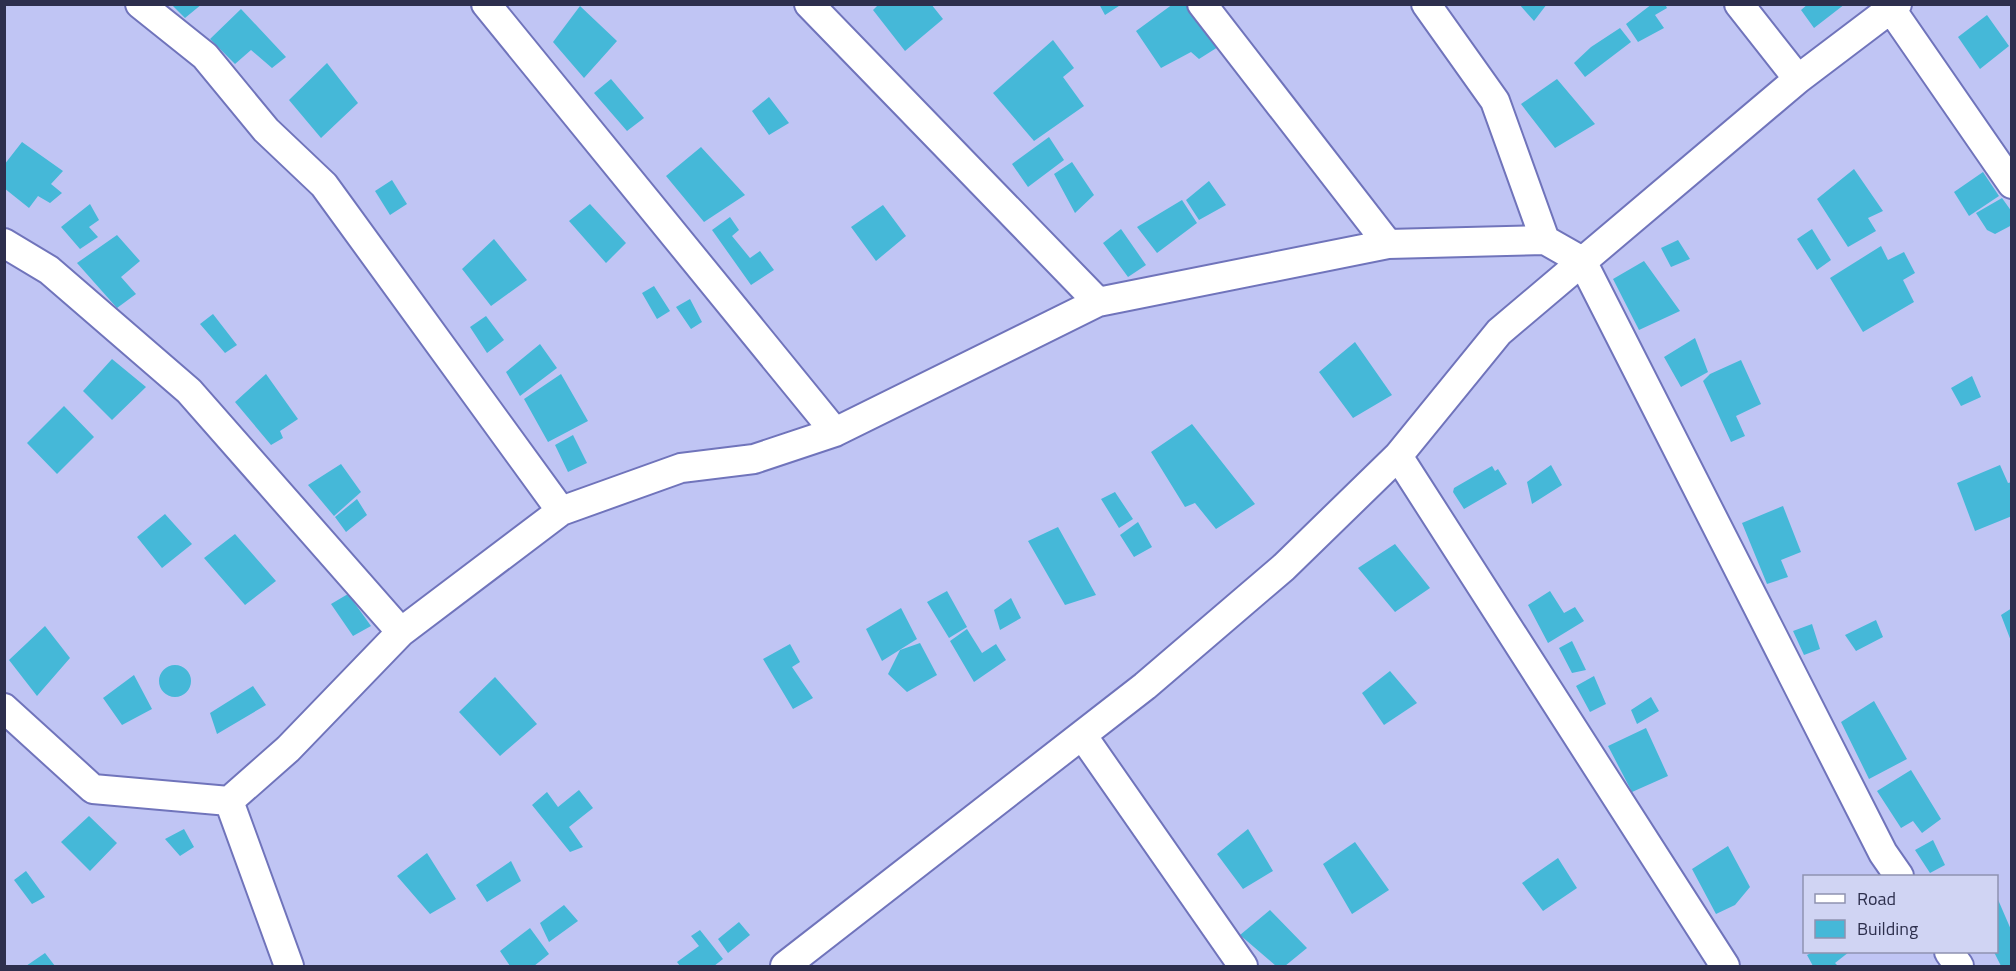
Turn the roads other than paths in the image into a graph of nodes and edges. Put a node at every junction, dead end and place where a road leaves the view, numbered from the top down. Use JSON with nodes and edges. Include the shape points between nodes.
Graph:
{"nodes":[{"id":1,"x":140,"y":4,"type":"edge"},
{"id":2,"x":486,"y":4,"type":"edge"},
{"id":3,"x":809,"y":4,"type":"edge"},
{"id":4,"x":1203,"y":4,"type":"edge"},
{"id":5,"x":1426,"y":4,"type":"edge"},
{"id":6,"x":1739,"y":4,"type":"edge"},
{"id":7,"x":1894,"y":7,"type":"edge"},
{"id":8,"x":1798,"y":79,"type":"junction"},
{"id":9,"x":2012,"y":184,"type":"edge"},
{"id":10,"x":1545,"y":240,"type":"junction"},
{"id":11,"x":4,"y":243,"type":"edge"},
{"id":12,"x":1388,"y":244,"type":"junction"},
{"id":13,"x":1582,"y":261,"type":"junction"},
{"id":14,"x":1098,"y":302,"type":"junction"},
{"id":15,"x":835,"y":432,"type":"junction"},
{"id":16,"x":1398,"y":456,"type":"junction"},
{"id":17,"x":561,"y":511,"type":"junction"},
{"id":18,"x":401,"y":632,"type":"junction"},
{"id":19,"x":4,"y":708,"type":"edge"},
{"id":20,"x":1082,"y":735,"type":"junction"},
{"id":21,"x":229,"y":801,"type":"junction"},
{"id":22,"x":1898,"y":875,"type":"edge"},
{"id":23,"x":1950,"y":953,"type":"edge"},
{"id":24,"x":290,"y":966,"type":"edge"},
{"id":25,"x":785,"y":966,"type":"edge"},
{"id":26,"x":1243,"y":966,"type":"edge"},
{"id":27,"x":1725,"y":966,"type":"edge"},
{"id":28,"x":1959,"y":966,"type":"edge"}],
"edges":[{"from":1,"to":17,"type":"street","via":[[205,56],[266,130],[324,185]]},
{"from":2,"to":15,"type":"street"},
{"from":3,"to":14,"type":"street"},
{"from":4,"to":12,"type":"street"},
{"from":5,"to":10,"type":"street","via":[[1495,101]]},
{"from":6,"to":8,"type":"street"},
{"from":7,"to":8,"type":"street"},
{"from":7,"to":9,"type":"street"},
{"from":8,"to":13,"type":"street"},
{"from":10,"to":12,"type":"street"},
{"from":10,"to":13,"type":"street"},
{"from":11,"to":18,"type":"street","via":[[49,270],[189,391]]},
{"from":12,"to":14,"type":"street"},
{"from":13,"to":16,"type":"street","via":[[1499,332]]},
{"from":13,"to":22,"type":"street","via":[[1883,853]]},
{"from":14,"to":15,"type":"street"},
{"from":15,"to":17,"type":"street","via":[[754,459],[681,468]]},
{"from":16,"to":20,"type":"street","via":[[1284,567]]},
{"from":16,"to":27,"type":"street"},
{"from":17,"to":18,"type":"street"},
{"from":18,"to":21,"type":"street","via":[[288,749]]},
{"from":19,"to":21,"type":"street","via":[[93,789]]},
{"from":20,"to":25,"type":"street"},
{"from":20,"to":26,"type":"street"},
{"from":21,"to":24,"type":"street"},
{"from":23,"to":28,"type":"street"}]}
